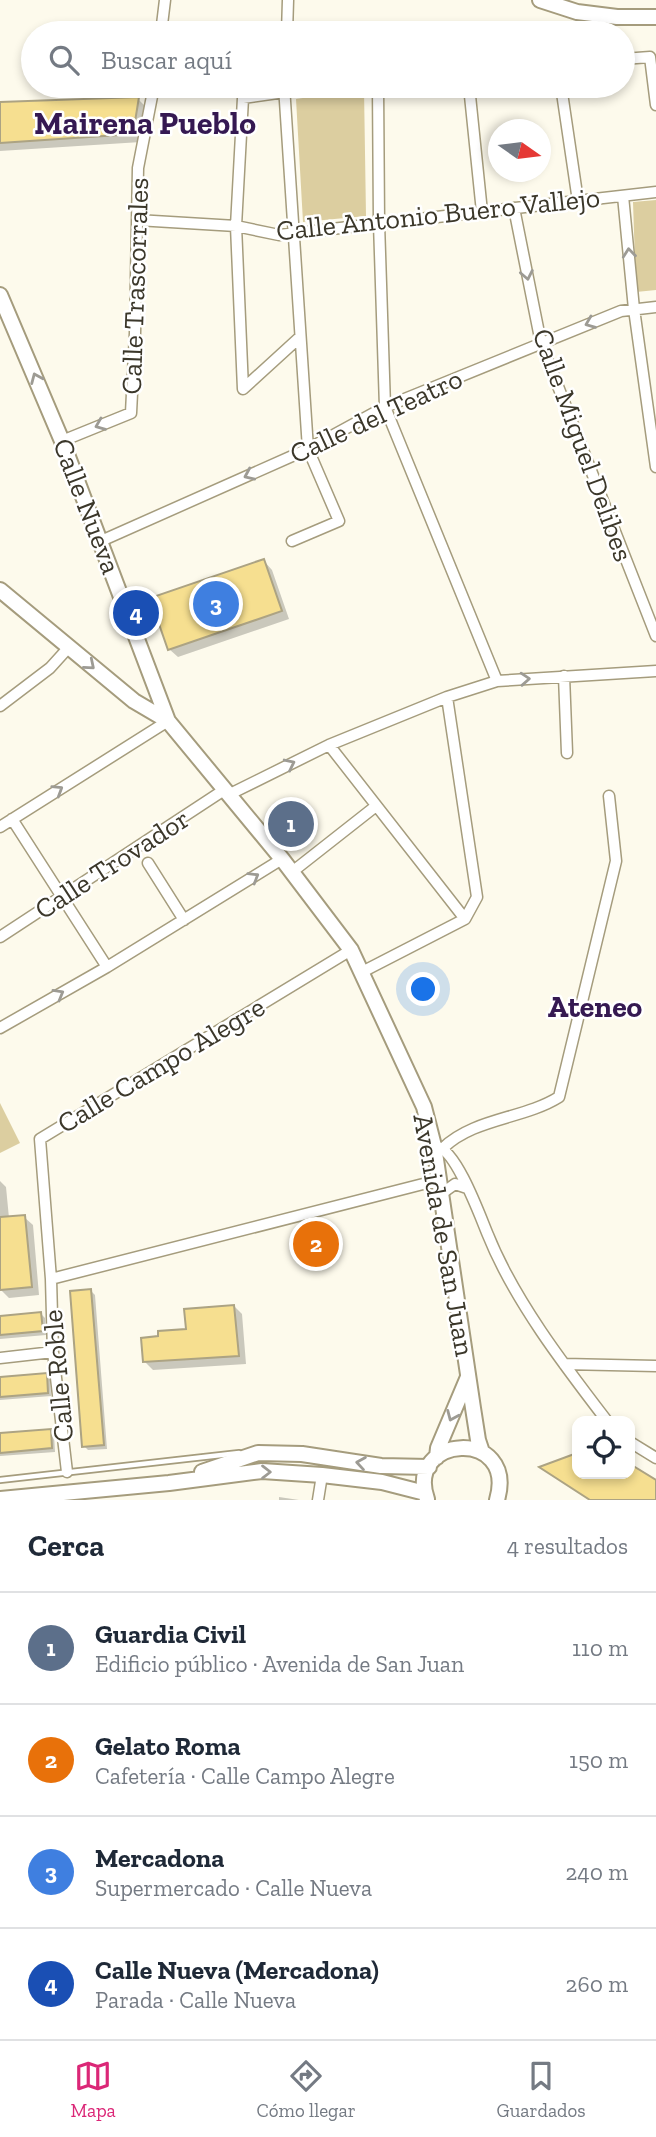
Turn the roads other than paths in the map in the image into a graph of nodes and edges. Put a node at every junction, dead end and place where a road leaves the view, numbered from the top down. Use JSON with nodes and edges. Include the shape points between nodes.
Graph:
{"nodes":[{"id":1,"x":165,"y":0,"type":"edge"},
{"id":2,"x":288,"y":0,"type":"edge"},
{"id":3,"x":540,"y":0,"type":"edge"},
{"id":4,"x":656,"y":17,"type":"edge"},
{"id":5,"x":162,"y":21,"type":"edge"},
{"id":6,"x":287,"y":21,"type":"edge"},
{"id":7,"x":635,"y":58,"type":"edge"},
{"id":8,"x":152,"y":98,"type":"edge"},
{"id":9,"x":243,"y":98,"type":"edge"},
{"id":10,"x":285,"y":98,"type":"edge"},
{"id":11,"x":378,"y":98,"type":"edge"},
{"id":12,"x":470,"y":98,"type":"edge"},
{"id":13,"x":563,"y":98,"type":"edge"},
{"id":14,"x":656,"y":105,"type":"edge"},
{"id":15,"x":656,"y":192,"type":"edge"},
{"id":16,"x":623,"y":196,"type":"junction"},
{"id":17,"x":578,"y":201,"type":"junction"},
{"id":18,"x":514,"y":208,"type":"junction"},
{"id":19,"x":482,"y":212,"type":"junction"},
{"id":20,"x":137,"y":220,"type":"junction"},
{"id":21,"x":379,"y":223,"type":"junction"},
{"id":22,"x":236,"y":226,"type":"junction"},
{"id":23,"x":295,"y":233,"type":"junction"},
{"id":24,"x":0,"y":295,"type":"edge"},
{"id":25,"x":656,"y":307,"type":"edge"},
{"id":26,"x":634,"y":309,"type":"junction"},
{"id":27,"x":300,"y":337,"type":"junction"},
{"id":28,"x":541,"y":343,"type":"junction"},
{"id":29,"x":385,"y":407,"type":"junction"},
{"id":30,"x":62,"y":440,"type":"junction"},
{"id":31,"x":308,"y":449,"type":"junction"},
{"id":32,"x":656,"y":467,"type":"edge"},
{"id":33,"x":102,"y":541,"type":"junction"},
{"id":34,"x":292,"y":541,"type":"dead end"},
{"id":35,"x":0,"y":590,"type":"edge"},
{"id":36,"x":656,"y":636,"type":"edge"},
{"id":37,"x":69,"y":647,"type":"junction"},
{"id":38,"x":656,"y":671,"type":"edge"},
{"id":39,"x":564,"y":676,"type":"junction"},
{"id":40,"x":498,"y":681,"type":"junction"},
{"id":41,"x":156,"y":690,"type":"junction"},
{"id":42,"x":447,"y":697,"type":"junction"},
{"id":43,"x":0,"y":706,"type":"edge"},
{"id":44,"x":143,"y":706,"type":"junction"},
{"id":45,"x":168,"y":721,"type":"junction"},
{"id":46,"x":329,"y":745,"type":"junction"},
{"id":47,"x":567,"y":753,"type":"dead end"},
{"id":48,"x":226,"y":792,"type":"junction"},
{"id":49,"x":609,"y":796,"type":"dead end"},
{"id":50,"x":376,"y":806,"type":"junction"},
{"id":51,"x":12,"y":819,"type":"junction"},
{"id":52,"x":0,"y":827,"type":"edge"},
{"id":53,"x":282,"y":859,"type":"junction"},
{"id":54,"x":148,"y":863,"type":"dead end"},
{"id":55,"x":292,"y":872,"type":"junction"},
{"id":56,"x":63,"y":897,"type":"junction"},
{"id":57,"x":465,"y":919,"type":"junction"},
{"id":58,"x":184,"y":920,"type":"junction"},
{"id":59,"x":0,"y":937,"type":"edge"},
{"id":60,"x":351,"y":950,"type":"junction"},
{"id":61,"x":107,"y":967,"type":"junction"},
{"id":62,"x":362,"y":971,"type":"junction"},
{"id":63,"x":0,"y":1028,"type":"edge"},
{"id":64,"x":439,"y":1147,"type":"junction"},
{"id":65,"x":440,"y":1188,"type":"junction"},
{"id":66,"x":467,"y":1188,"type":"junction"},
{"id":67,"x":51,"y":1279,"type":"junction"},
{"id":68,"x":53,"y":1352,"type":"junction"},
{"id":69,"x":0,"y":1358,"type":"edge"},
{"id":70,"x":564,"y":1364,"type":"junction"},
{"id":71,"x":656,"y":1366,"type":"edge"},
{"id":72,"x":468,"y":1376,"type":"junction"},
{"id":73,"x":603,"y":1416,"type":"edge"},
{"id":74,"x":635,"y":1445,"type":"edge"},
{"id":75,"x":482,"y":1452,"type":"junction"},
{"id":76,"x":258,"y":1453,"type":"junction"},
{"id":77,"x":656,"y":1458,"type":"edge"},
{"id":78,"x":433,"y":1462,"type":"junction"},
{"id":79,"x":67,"y":1472,"type":"junction"},
{"id":80,"x":322,"y":1475,"type":"junction"},
{"id":81,"x":0,"y":1480,"type":"edge"},
{"id":82,"x":174,"y":1482,"type":"junction"},
{"id":83,"x":502,"y":1496,"type":"edge"},
{"id":84,"x":426,"y":1497,"type":"edge"},
{"id":85,"x":0,"y":1499,"type":"edge"},
{"id":86,"x":318,"y":1500,"type":"edge"}],
"edges":[{"from":1,"to":5,"type":"street"},
{"from":2,"to":6,"type":"street"},
{"from":3,"to":4,"type":"street","via":[[577,12]]},
{"from":7,"to":14,"type":"street","via":[[650,57]]},
{"from":8,"to":20,"type":"street","name":"Calle Trascorrales","via":[[138,167]]},
{"from":9,"to":22,"type":"street"},
{"from":10,"to":23,"type":"street"},
{"from":11,"to":21,"type":"street"},
{"from":12,"to":19,"type":"street"},
{"from":13,"to":17,"type":"street"},
{"from":15,"to":16,"type":"street","name":"Calle Antonio Buero Vallejo"},
{"from":16,"to":17,"type":"street","name":"Calle Antonio Buero Vallejo"},
{"from":26,"to":16,"type":"street","one_way":true},
{"from":17,"to":18,"type":"street","name":"Calle Antonio Buero Vallejo"},
{"from":18,"to":19,"type":"street","name":"Calle Antonio Buero Vallejo"},
{"from":18,"to":28,"type":"street","name":"Calle Miguel Delibes","one_way":true},
{"from":19,"to":21,"type":"street","name":"Calle Antonio Buero Vallejo"},
{"from":20,"to":22,"type":"street","name":"Calle Antonio Buero Vallejo"},
{"from":20,"to":30,"type":"street","name":"Calle Trascorrales","one_way":true,"via":[[131,413]]},
{"from":21,"to":23,"type":"street","name":"Calle Antonio Buero Vallejo"},
{"from":21,"to":29,"type":"street"},
{"from":22,"to":23,"type":"street","name":"Calle Antonio Buero Vallejo","via":[[279,235]]},
{"from":22,"to":27,"type":"street","via":[[243,389]]},
{"from":23,"to":27,"type":"street"},
{"from":30,"to":24,"type":"street","name":"Calle Nueva","one_way":true},
{"from":25,"to":26,"type":"street","name":"Calle del Teatro"},
{"from":26,"to":28,"type":"street","name":"Calle del Teatro","one_way":true},
{"from":26,"to":32,"type":"street"},
{"from":27,"to":31,"type":"street"},
{"from":28,"to":29,"type":"street","name":"Calle del Teatro"},
{"from":28,"to":36,"type":"street","name":"Calle Miguel Delibes"},
{"from":29,"to":31,"type":"street","name":"Calle del Teatro"},
{"from":29,"to":40,"type":"street"},
{"from":30,"to":33,"type":"street","name":"Calle Nueva"},
{"from":31,"to":33,"type":"street","name":"Calle del Teatro","one_way":true},
{"from":31,"to":34,"type":"street","via":[[339,522]]},
{"from":33,"to":41,"type":"street","name":"Calle Nueva"},
{"from":35,"to":37,"type":"street"},
{"from":37,"to":43,"type":"street","via":[[50,668]]},
{"from":37,"to":44,"type":"street","one_way":true},
{"from":38,"to":39,"type":"street","name":"Calle Trovador"},
{"from":40,"to":39,"type":"street","name":"Calle Trovador","one_way":true},
{"from":39,"to":47,"type":"street"},
{"from":40,"to":42,"type":"street","name":"Calle Trovador"},
{"from":41,"to":44,"type":"street"},
{"from":41,"to":45,"type":"street","name":"Calle Nueva"},
{"from":42,"to":46,"type":"street","name":"Calle Trovador"},
{"from":42,"to":57,"type":"street","via":[[477,897]]},
{"from":44,"to":45,"type":"street"},
{"from":45,"to":48,"type":"street","name":"Avenida de San Juan"},
{"from":51,"to":45,"type":"street","one_way":true},
{"from":48,"to":46,"type":"street","name":"Calle Trovador","one_way":true},
{"from":46,"to":50,"type":"street"},
{"from":48,"to":53,"type":"street","name":"Avenida de San Juan"},
{"from":48,"to":56,"type":"street","name":"Calle Trovador"},
{"from":49,"to":64,"type":"street","via":[[615,861],[559,1097]]},
{"from":50,"to":55,"type":"street"},
{"from":50,"to":57,"type":"street"},
{"from":51,"to":52,"type":"street"},
{"from":51,"to":56,"type":"street"},
{"from":53,"to":55,"type":"street","name":"Avenida de San Juan"},
{"from":58,"to":53,"type":"street","one_way":true},
{"from":54,"to":58,"type":"street"},
{"from":55,"to":60,"type":"street","name":"Avenida de San Juan"},
{"from":56,"to":59,"type":"street","name":"Calle Trovador"},
{"from":56,"to":61,"type":"street"},
{"from":57,"to":62,"type":"street"},
{"from":58,"to":61,"type":"street"},
{"from":60,"to":62,"type":"street","name":"Avenida de San Juan"},
{"from":60,"to":67,"type":"street","name":"Calle Campo Alegre","via":[[40,1139]]},
{"from":63,"to":61,"type":"street","one_way":true},
{"from":62,"to":64,"type":"street","name":"Avenida de San Juan"},
{"from":64,"to":65,"type":"street","name":"Avenida de San Juan"},
{"from":64,"to":66,"type":"street","via":[[452,1157]]},
{"from":65,"to":66,"type":"street","via":[[455,1184]]},
{"from":65,"to":67,"type":"street","via":[[427,1182]]},
{"from":65,"to":72,"type":"street","name":"Avenida de San Juan"},
{"from":66,"to":70,"type":"street","via":[[500,1265]]},
{"from":67,"to":68,"type":"street","name":"Calle Roble"},
{"from":68,"to":69,"type":"street"},
{"from":68,"to":79,"type":"street","name":"Calle Roble"},
{"from":70,"to":71,"type":"street"},
{"from":70,"to":73,"type":"street"},
{"from":72,"to":75,"type":"street","name":"Avenida de San Juan"},
{"from":72,"to":78,"type":"street","one_way":true},
{"from":74,"to":77,"type":"street"},
{"from":75,"to":78,"type":"street","via":[[454,1448]]},
{"from":75,"to":83,"type":"street","name":"Avenida de San Juan","via":[[496,1468]]},
{"from":78,"to":76,"type":"street","one_way":true,"via":[[381,1466],[302,1454]]},
{"from":76,"to":79,"type":"lane"},
{"from":76,"to":82,"type":"street"},
{"from":78,"to":84,"type":"street","via":[[425,1475]]},
{"from":79,"to":81,"type":"lane"},
{"from":82,"to":80,"type":"street","one_way":true,"via":[[262,1471]]},
{"from":80,"to":84,"type":"street","via":[[382,1482]]},
{"from":80,"to":86,"type":"street"},
{"from":82,"to":85,"type":"street"}]}
